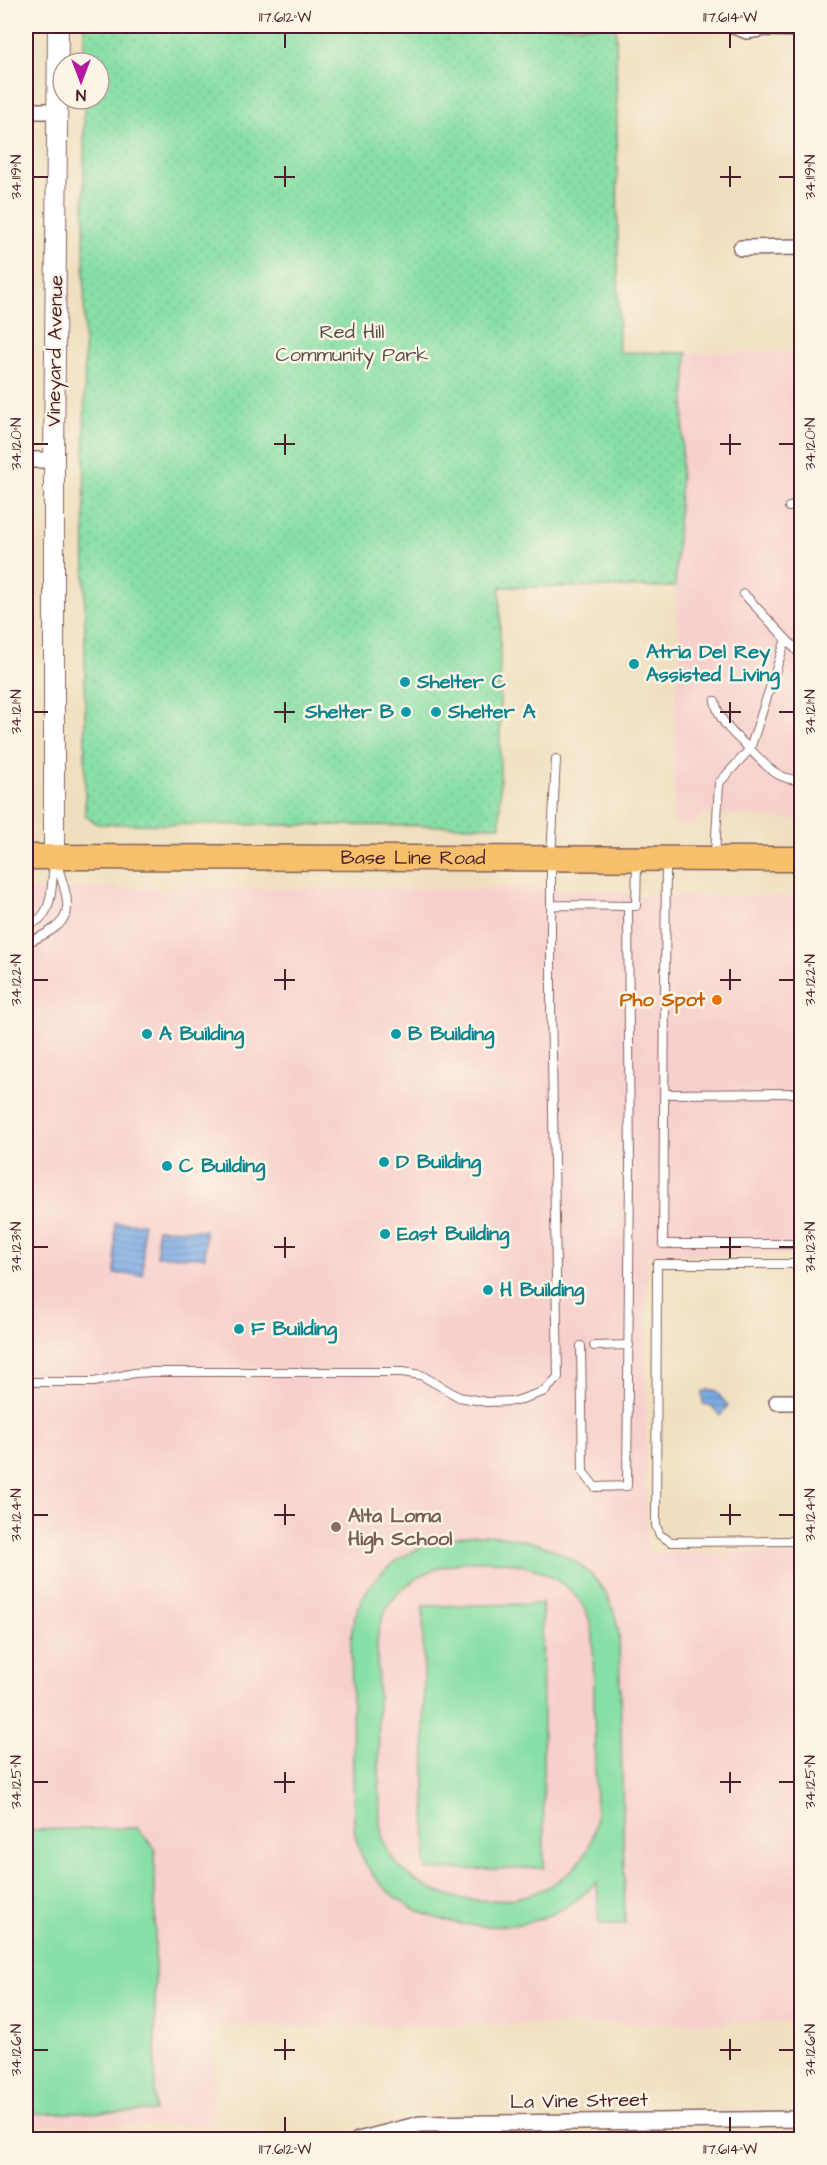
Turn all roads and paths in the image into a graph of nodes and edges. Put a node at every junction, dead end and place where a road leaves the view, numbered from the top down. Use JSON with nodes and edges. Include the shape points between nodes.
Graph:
{"nodes":[{"id":1,"x":58,"y":26,"type":"edge"},
{"id":2,"x":734,"y":26,"type":"edge"},
{"id":3,"x":801,"y":29,"type":"edge"},
{"id":4,"x":58,"y":51,"type":"edge"},
{"id":5,"x":26,"y":111,"type":"edge"},
{"id":6,"x":51,"y":111,"type":"edge"},
{"id":7,"x":57,"y":111,"type":"edge"},
{"id":8,"x":801,"y":247,"type":"edge"},
{"id":9,"x":741,"y":248,"type":"dead end"},
{"id":10,"x":26,"y":460,"type":"edge"},
{"id":11,"x":54,"y":460,"type":"junction"},
{"id":12,"x":801,"y":503,"type":"edge"},
{"id":13,"x":789,"y":507,"type":"dead end"},
{"id":14,"x":744,"y":594,"type":"dead end"},
{"id":15,"x":786,"y":639,"type":"junction"},
{"id":16,"x":801,"y":656,"type":"edge"},
{"id":17,"x":715,"y":701,"type":"dead end"},
{"id":18,"x":750,"y":749,"type":"junction"},
{"id":19,"x":556,"y":759,"type":"dead end"},
{"id":20,"x":801,"y":765,"type":"edge"},
{"id":21,"x":800,"y":780,"type":"edge"},
{"id":22,"x":26,"y":857,"type":"edge"},
{"id":23,"x":54,"y":857,"type":"junction"},
{"id":24,"x":551,"y":859,"type":"junction"},
{"id":25,"x":638,"y":859,"type":"junction"},
{"id":26,"x":666,"y":859,"type":"junction"},
{"id":27,"x":714,"y":859,"type":"junction"},
{"id":28,"x":801,"y":859,"type":"edge"},
{"id":29,"x":551,"y":905,"type":"junction"},
{"id":30,"x":628,"y":906,"type":"junction"},
{"id":31,"x":26,"y":925,"type":"edge"},
{"id":32,"x":26,"y":943,"type":"edge"},
{"id":33,"x":801,"y":1093,"type":"edge"},
{"id":34,"x":664,"y":1094,"type":"junction"},
{"id":35,"x":801,"y":1244,"type":"edge"},
{"id":36,"x":801,"y":1264,"type":"edge"},
{"id":37,"x":581,"y":1346,"type":"dead end"},
{"id":38,"x":594,"y":1346,"type":"dead end"},
{"id":39,"x":629,"y":1346,"type":"junction"},
{"id":40,"x":26,"y":1382,"type":"edge"},
{"id":41,"x":777,"y":1402,"type":"dead end"},
{"id":42,"x":801,"y":1402,"type":"edge"},
{"id":43,"x":801,"y":1541,"type":"edge"},
{"id":44,"x":801,"y":2119,"type":"edge"},
{"id":45,"x":358,"y":2139,"type":"edge"}],
"edges":[{"from":1,"to":4,"type":"street","name":"Vineyard Avenue"},
{"from":2,"to":3,"type":"street","via":[[747,31]]},
{"from":5,"to":6,"type":"street"},
{"from":7,"to":11,"type":"street","name":"Vineyard Avenue"},
{"from":8,"to":9,"type":"street"},
{"from":10,"to":11,"type":"street"},
{"from":11,"to":23,"type":"street","name":"Vineyard Avenue"},
{"from":12,"to":13,"type":"lane"},
{"from":14,"to":15,"type":"lane"},
{"from":15,"to":16,"type":"lane"},
{"from":15,"to":18,"type":"lane"},
{"from":17,"to":18,"type":"lane","via":[[721,720]]},
{"from":18,"to":21,"type":"lane","via":[[772,772],[790,781]]},
{"from":18,"to":27,"type":"lane","via":[[719,783]]},
{"from":19,"to":24,"type":"lane"},
{"from":20,"to":21,"type":"lane"},
{"from":22,"to":23,"type":"main road","name":"Base Line Road"},
{"from":23,"to":24,"type":"main road","name":"Base Line Road"},
{"from":23,"to":31,"type":"lane","via":[[51,902],[45,915]]},
{"from":23,"to":32,"type":"lane","via":[[68,900],[67,914],[50,932]]},
{"from":24,"to":25,"type":"main road","name":"Base Line Road"},
{"from":24,"to":29,"type":"lane"},
{"from":25,"to":26,"type":"main road","name":"Base Line Road"},
{"from":25,"to":30,"type":"lane","via":[[636,906]]},
{"from":26,"to":27,"type":"main road","name":"Base Line Road"},
{"from":26,"to":34,"type":"lane"},
{"from":27,"to":28,"type":"main road","name":"Base Line Road"},
{"from":29,"to":30,"type":"lane"},
{"from":29,"to":40,"type":"lane","via":[[558,1377],[545,1391],[516,1401],[487,1402],[459,1397],[421,1375],[402,1372],[152,1372],[94,1382]]},
{"from":30,"to":39,"type":"lane"},
{"from":33,"to":34,"type":"lane"},
{"from":34,"to":35,"type":"lane","via":[[663,1244]]},
{"from":36,"to":43,"type":"lane","via":[[657,1264],[656,1526],[660,1535],[671,1542]]},
{"from":37,"to":39,"type":"lane","via":[[583,1472],[595,1487],[627,1486]]},
{"from":38,"to":39,"type":"lane"},
{"from":41,"to":42,"type":"street"},
{"from":44,"to":45,"type":"street","name":"La Vine Street","via":[[420,2124]]}]}
